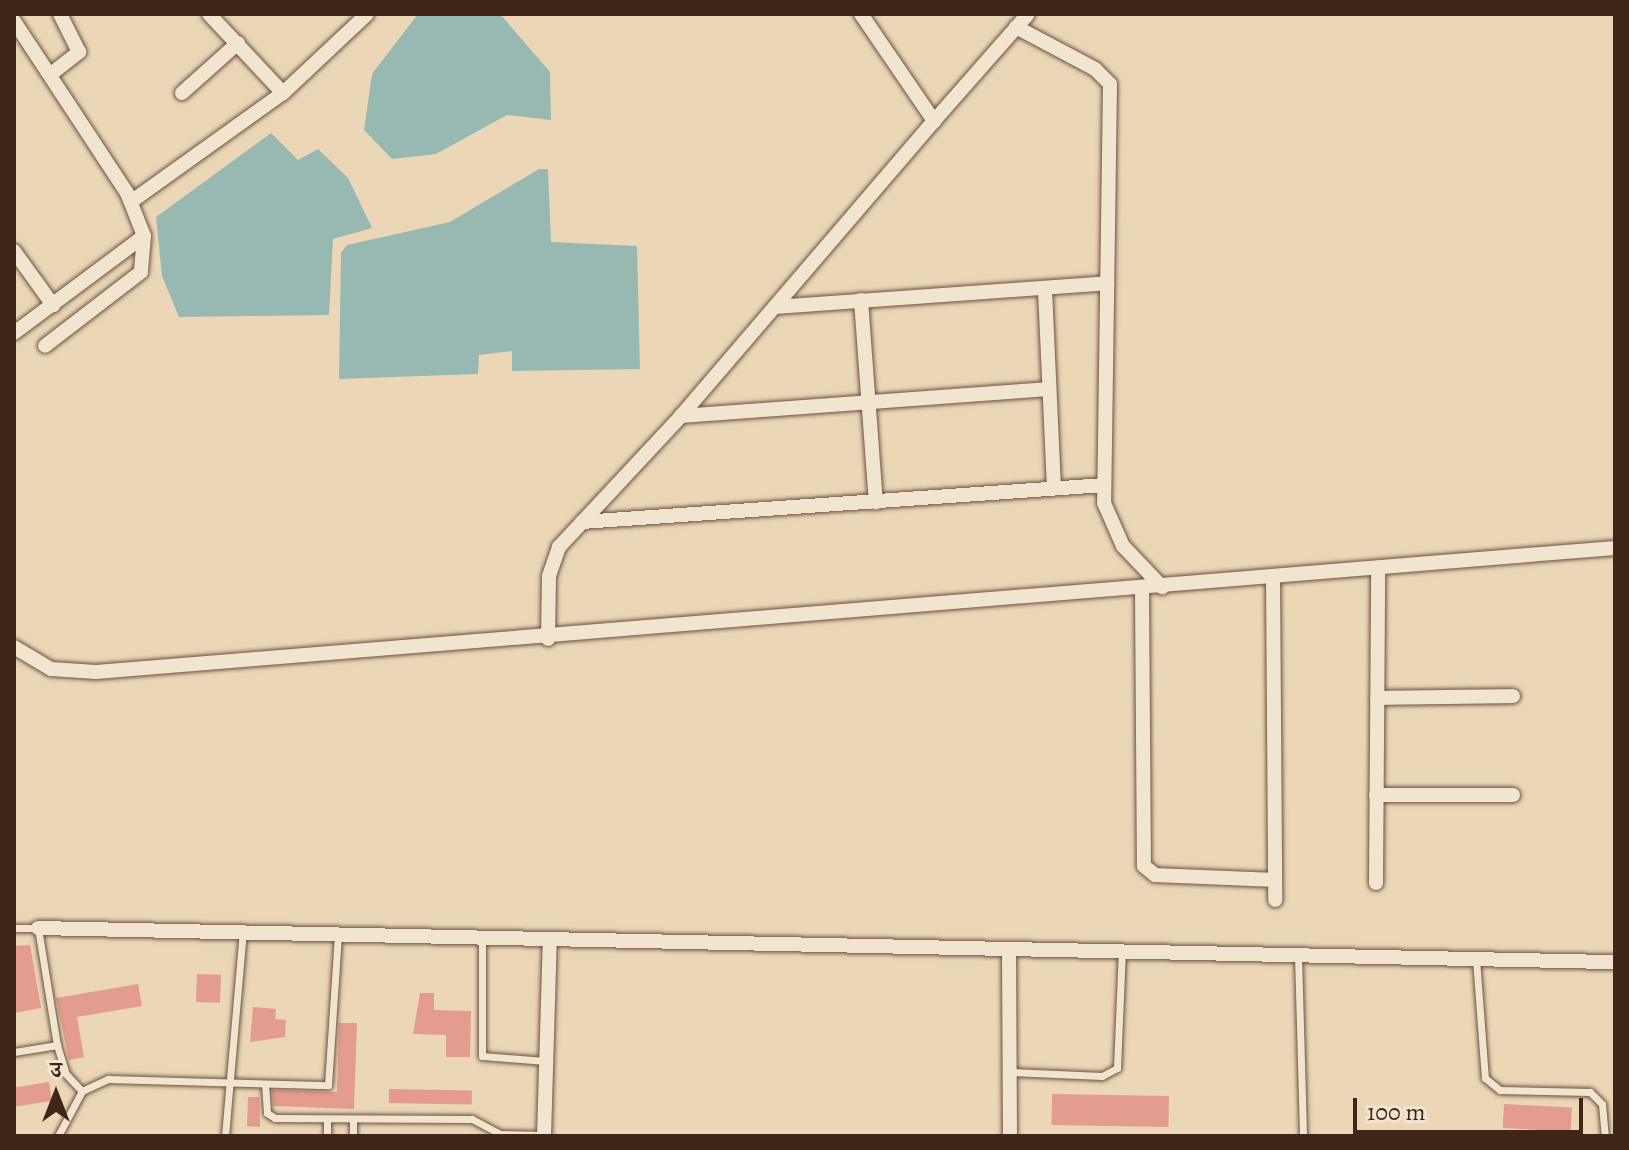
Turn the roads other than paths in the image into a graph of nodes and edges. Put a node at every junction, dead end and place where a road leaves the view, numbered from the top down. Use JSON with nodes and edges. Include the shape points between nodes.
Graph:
{"nodes":[{"id":1,"x":60,"y":14,"type":"edge"},
{"id":2,"x":209,"y":14,"type":"edge"},
{"id":3,"x":367,"y":14,"type":"edge"},
{"id":4,"x":861,"y":14,"type":"edge"},
{"id":5,"x":1028,"y":14,"type":"edge"},
{"id":6,"x":14,"y":21,"type":"edge"},
{"id":7,"x":1016,"y":27,"type":"junction"},
{"id":8,"x":238,"y":43,"type":"junction"},
{"id":9,"x":51,"y":74,"type":"junction"},
{"id":10,"x":182,"y":93,"type":"dead end"},
{"id":11,"x":283,"y":93,"type":"junction"},
{"id":12,"x":934,"y":121,"type":"junction"},
{"id":13,"x":132,"y":201,"type":"junction"},
{"id":14,"x":144,"y":236,"type":"junction"},
{"id":15,"x":17,"y":260,"type":"edge"},
{"id":16,"x":1107,"y":283,"type":"junction"},
{"id":17,"x":1045,"y":290,"type":"junction"},
{"id":18,"x":861,"y":300,"type":"junction"},
{"id":19,"x":53,"y":305,"type":"junction"},
{"id":20,"x":775,"y":307,"type":"junction"},
{"id":21,"x":14,"y":333,"type":"edge"},
{"id":22,"x":45,"y":346,"type":"dead end"},
{"id":23,"x":1049,"y":389,"type":"junction"},
{"id":24,"x":867,"y":400,"type":"junction"},
{"id":25,"x":681,"y":416,"type":"junction"},
{"id":26,"x":1104,"y":485,"type":"junction"},
{"id":27,"x":1054,"y":487,"type":"junction"},
{"id":28,"x":876,"y":502,"type":"junction"},
{"id":29,"x":582,"y":522,"type":"junction"},
{"id":30,"x":1615,"y":548,"type":"edge"},
{"id":31,"x":1378,"y":570,"type":"junction"},
{"id":32,"x":1273,"y":576,"type":"junction"},
{"id":33,"x":1162,"y":587,"type":"junction"},
{"id":34,"x":1142,"y":589,"type":"junction"},
{"id":35,"x":548,"y":639,"type":"junction"},
{"id":36,"x":14,"y":647,"type":"edge"},
{"id":37,"x":1513,"y":696,"type":"dead end"},
{"id":38,"x":1377,"y":698,"type":"junction"},
{"id":39,"x":1376,"y":795,"type":"junction"},
{"id":40,"x":1513,"y":795,"type":"dead end"},
{"id":41,"x":1275,"y":880,"type":"junction"},
{"id":42,"x":1376,"y":883,"type":"dead end"},
{"id":43,"x":1275,"y":900,"type":"dead end"},
{"id":44,"x":14,"y":928,"type":"edge"},
{"id":45,"x":38,"y":928,"type":"junction"},
{"id":46,"x":243,"y":932,"type":"junction"},
{"id":47,"x":338,"y":934,"type":"junction"},
{"id":48,"x":482,"y":937,"type":"junction"},
{"id":49,"x":550,"y":939,"type":"junction"},
{"id":50,"x":1009,"y":949,"type":"junction"},
{"id":51,"x":1122,"y":951,"type":"junction"},
{"id":52,"x":1298,"y":955,"type":"junction"},
{"id":53,"x":1476,"y":959,"type":"junction"},
{"id":54,"x":1615,"y":962,"type":"edge"},
{"id":55,"x":57,"y":1045,"type":"junction"},
{"id":56,"x":14,"y":1052,"type":"edge"},
{"id":57,"x":546,"y":1061,"type":"junction"},
{"id":58,"x":1006,"y":1072,"type":"junction"},
{"id":59,"x":231,"y":1084,"type":"junction"},
{"id":60,"x":265,"y":1084,"type":"junction"},
{"id":61,"x":82,"y":1091,"type":"junction"},
{"id":62,"x":327,"y":1119,"type":"junction"},
{"id":63,"x":353,"y":1119,"type":"junction"},
{"id":64,"x":498,"y":1135,"type":"edge"},
{"id":65,"x":58,"y":1136,"type":"edge"},
{"id":66,"x":225,"y":1136,"type":"edge"},
{"id":67,"x":327,"y":1136,"type":"edge"},
{"id":68,"x":353,"y":1136,"type":"edge"},
{"id":69,"x":544,"y":1136,"type":"edge"},
{"id":70,"x":1010,"y":1136,"type":"edge"},
{"id":71,"x":1303,"y":1136,"type":"edge"},
{"id":72,"x":1605,"y":1136,"type":"edge"}],
"edges":[{"from":1,"to":9,"type":"street","via":[[79,52]]},
{"from":2,"to":8,"type":"street"},
{"from":3,"to":11,"type":"street"},
{"from":4,"to":12,"type":"street"},
{"from":5,"to":7,"type":"street"},
{"from":6,"to":9,"type":"street"},
{"from":7,"to":12,"type":"street"},
{"from":7,"to":16,"type":"street","via":[[1095,69],[1110,84]]},
{"from":8,"to":10,"type":"street"},
{"from":8,"to":11,"type":"street"},
{"from":9,"to":13,"type":"street"},
{"from":11,"to":13,"type":"street"},
{"from":12,"to":20,"type":"street"},
{"from":13,"to":14,"type":"street"},
{"from":14,"to":19,"type":"street"},
{"from":14,"to":22,"type":"street","via":[[141,272]]},
{"from":15,"to":19,"type":"street"},
{"from":16,"to":17,"type":"street"},
{"from":16,"to":26,"type":"street"},
{"from":17,"to":18,"type":"street"},
{"from":17,"to":23,"type":"street"},
{"from":18,"to":20,"type":"street"},
{"from":18,"to":24,"type":"street"},
{"from":19,"to":21,"type":"street"},
{"from":20,"to":25,"type":"street"},
{"from":23,"to":24,"type":"street"},
{"from":23,"to":27,"type":"street"},
{"from":24,"to":25,"type":"street"},
{"from":24,"to":28,"type":"street"},
{"from":25,"to":29,"type":"street"},
{"from":26,"to":27,"type":"street"},
{"from":26,"to":33,"type":"street","via":[[1112,529]]},
{"from":27,"to":28,"type":"street"},
{"from":28,"to":29,"type":"street"},
{"from":29,"to":35,"type":"street","via":[[551,563]]},
{"from":30,"to":31,"type":"street"},
{"from":31,"to":32,"type":"street"},
{"from":31,"to":38,"type":"street"},
{"from":32,"to":33,"type":"street"},
{"from":32,"to":41,"type":"street"},
{"from":33,"to":34,"type":"street"},
{"from":34,"to":35,"type":"street"},
{"from":34,"to":41,"type":"street","via":[[1144,866],[1155,875]]},
{"from":35,"to":36,"type":"street","via":[[73,673],[33,662]]},
{"from":37,"to":38,"type":"street"},
{"from":38,"to":39,"type":"street"},
{"from":39,"to":40,"type":"street"},
{"from":39,"to":42,"type":"street"},
{"from":41,"to":43,"type":"street"},
{"from":44,"to":45,"type":"lane"},
{"from":45,"to":46,"type":"street"},
{"from":45,"to":55,"type":"lane"},
{"from":46,"to":47,"type":"street"},
{"from":46,"to":59,"type":"lane"},
{"from":47,"to":48,"type":"street"},
{"from":47,"to":60,"type":"lane","via":[[328,1085]]},
{"from":48,"to":49,"type":"street"},
{"from":48,"to":57,"type":"lane","via":[[482,1056]]},
{"from":49,"to":50,"type":"street"},
{"from":49,"to":57,"type":"street"},
{"from":50,"to":51,"type":"street"},
{"from":50,"to":58,"type":"street"},
{"from":51,"to":52,"type":"street"},
{"from":51,"to":58,"type":"lane","via":[[1119,1062],[1113,1073]]},
{"from":52,"to":53,"type":"street"},
{"from":52,"to":71,"type":"lane"},
{"from":53,"to":54,"type":"street"},
{"from":53,"to":72,"type":"lane","via":[[1485,1078],[1500,1090],[1590,1092],[1602,1104]]},
{"from":55,"to":56,"type":"lane"},
{"from":55,"to":61,"type":"lane","via":[[66,1074]]},
{"from":57,"to":69,"type":"street"},
{"from":58,"to":70,"type":"street"},
{"from":59,"to":60,"type":"lane"},
{"from":59,"to":61,"type":"lane","via":[[108,1079]]},
{"from":59,"to":66,"type":"lane"},
{"from":60,"to":62,"type":"lane","via":[[267,1113],[275,1118]]},
{"from":61,"to":65,"type":"lane"},
{"from":62,"to":63,"type":"lane"},
{"from":62,"to":67,"type":"lane"},
{"from":63,"to":64,"type":"lane","via":[[472,1119]]},
{"from":63,"to":68,"type":"lane"},
{"from":64,"to":69,"type":"lane"}]}
